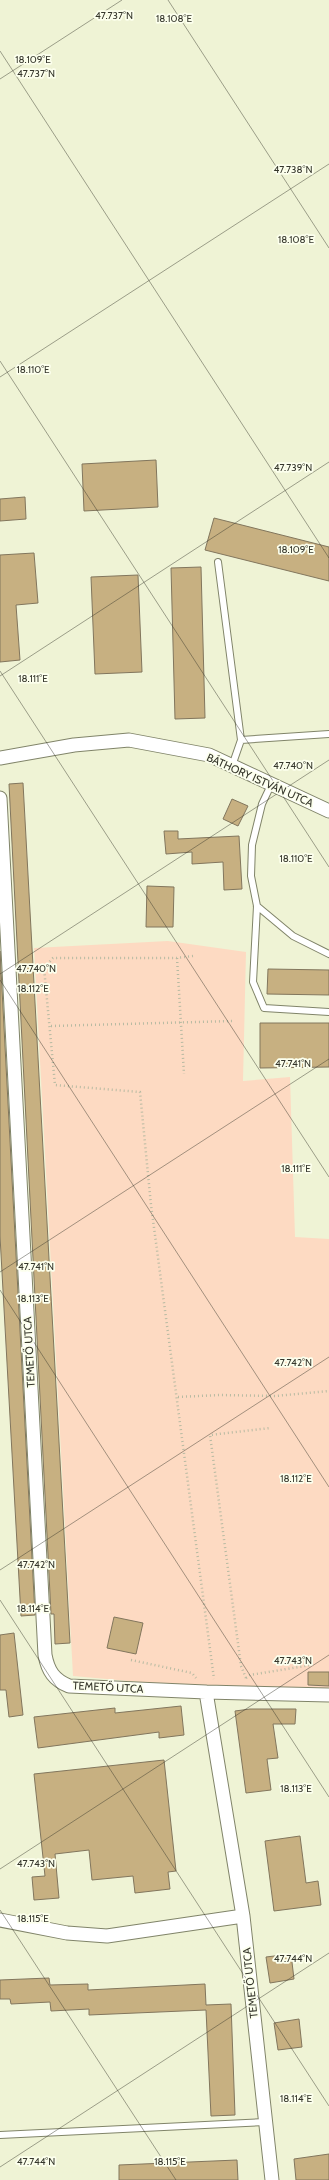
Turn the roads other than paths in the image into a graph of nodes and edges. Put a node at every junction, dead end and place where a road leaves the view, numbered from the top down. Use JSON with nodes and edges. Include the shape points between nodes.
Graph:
{"nodes":[{"id":1,"x":218,"y":562,"type":"dead end"},
{"id":2,"x":329,"y":734,"type":"edge"},
{"id":3,"x":241,"y":740,"type":"junction"},
{"id":4,"x":0,"y":758,"type":"edge"},
{"id":5,"x":232,"y":766,"type":"junction"},
{"id":6,"x":271,"y":785,"type":"junction"},
{"id":7,"x":0,"y":798,"type":"edge"},
{"id":8,"x":329,"y":811,"type":"edge"},
{"id":9,"x":257,"y":906,"type":"junction"},
{"id":10,"x":329,"y":954,"type":"edge"},
{"id":11,"x":329,"y":1012,"type":"edge"},
{"id":12,"x":207,"y":1687,"type":"junction"},
{"id":13,"x":329,"y":1695,"type":"edge"},
{"id":14,"x":243,"y":1916,"type":"junction"},
{"id":15,"x":0,"y":1920,"type":"edge"},
{"id":16,"x":265,"y":2122,"type":"junction"},
{"id":17,"x":0,"y":2135,"type":"edge"},
{"id":18,"x":272,"y":2180,"type":"edge"}],
"edges":[{"from":1,"to":3,"type":"lane"},
{"from":2,"to":3,"type":"lane"},
{"from":3,"to":5,"type":"lane"},
{"from":4,"to":5,"type":"street","name":"BÁTHORY ISTVÁN UTCA","via":[[74,745],[128,740],[209,755]]},
{"from":5,"to":6,"type":"street","name":"BÁTHORY ISTVÁN UTCA"},
{"from":6,"to":8,"type":"street","name":"BÁTHORY ISTVÁN UTCA"},
{"from":6,"to":9,"type":"lane","via":[[262,804],[252,844],[251,876]]},
{"from":7,"to":12,"type":"street","name":"TEMETŐ UTCA","via":[[45,1655],[48,1667],[60,1682],[69,1686]]},
{"from":9,"to":10,"type":"lane","via":[[293,936]]},
{"from":9,"to":11,"type":"lane","via":[[253,982],[264,1008]]},
{"from":12,"to":13,"type":"street","name":"TEMETŐ UTCA"},
{"from":12,"to":14,"type":"street","name":"TEMETŐ UTCA"},
{"from":14,"to":15,"type":"street","via":[[107,1936],[67,1933]]},
{"from":14,"to":16,"type":"street","name":"TEMETŐ UTCA"},
{"from":16,"to":17,"type":"lane"},
{"from":16,"to":18,"type":"street","name":"TEMETŐ UTCA"}]}
